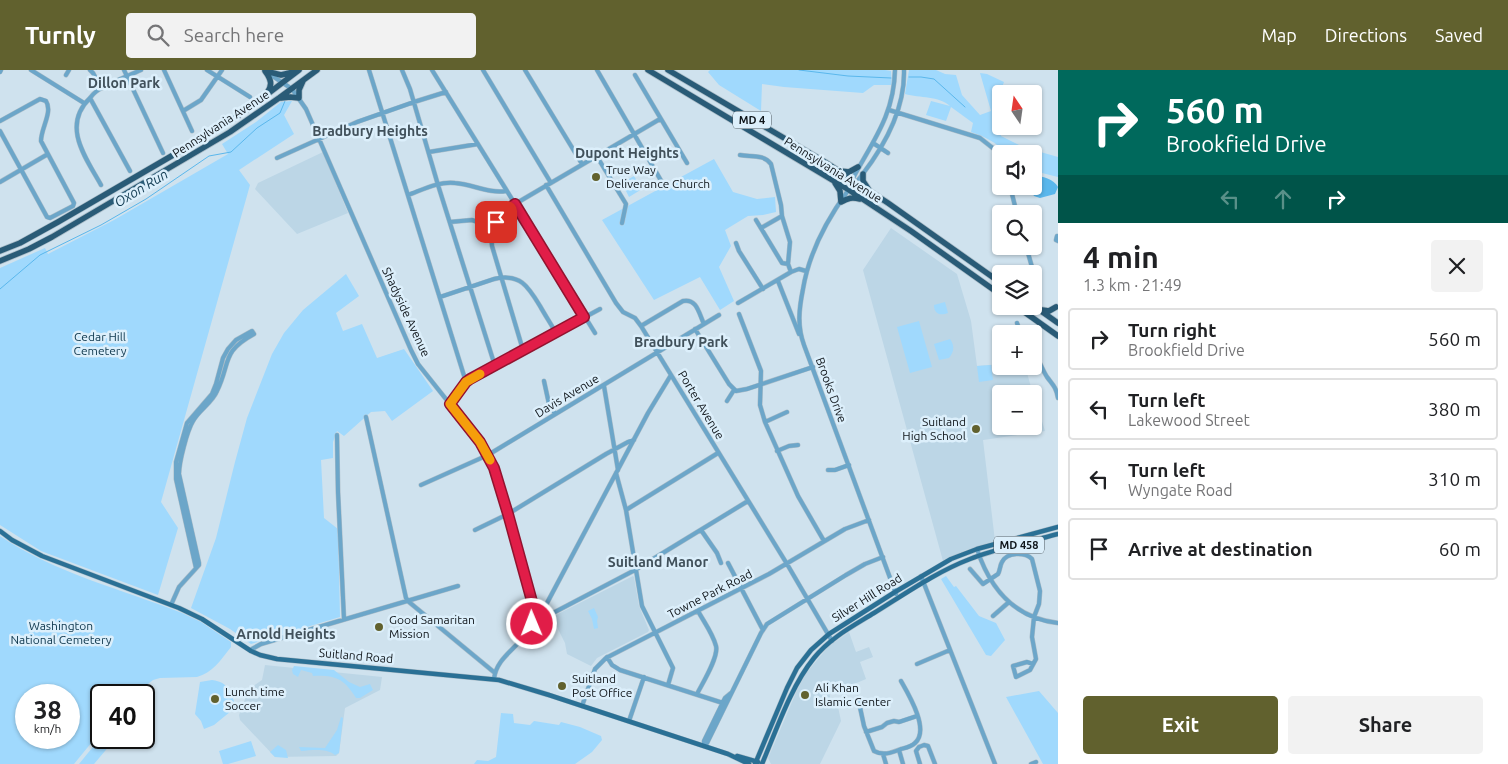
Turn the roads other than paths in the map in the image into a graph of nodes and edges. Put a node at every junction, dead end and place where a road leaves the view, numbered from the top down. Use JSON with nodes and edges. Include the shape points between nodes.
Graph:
{"nodes":[{"id":1,"x":31,"y":70,"type":"edge"},
{"id":2,"x":69,"y":70,"type":"edge"},
{"id":3,"x":90,"y":70,"type":"edge"},
{"id":4,"x":124,"y":70,"type":"edge"},
{"id":5,"x":140,"y":70,"type":"edge"},
{"id":6,"x":164,"y":70,"type":"edge"},
{"id":7,"x":207,"y":70,"type":"edge"},
{"id":8,"x":222,"y":70,"type":"edge"},
{"id":9,"x":265,"y":70,"type":"edge"},
{"id":10,"x":298,"y":70,"type":"edge"},
{"id":11,"x":317,"y":70,"type":"edge"},
{"id":12,"x":369,"y":70,"type":"edge"},
{"id":13,"x":402,"y":70,"type":"edge"},
{"id":14,"x":432,"y":70,"type":"edge"},
{"id":15,"x":483,"y":70,"type":"edge"},
{"id":16,"x":525,"y":70,"type":"edge"},
{"id":17,"x":597,"y":70,"type":"edge"},
{"id":18,"x":648,"y":70,"type":"edge"},
{"id":19,"x":668,"y":70,"type":"edge"},
{"id":20,"x":895,"y":70,"type":"edge"},
{"id":21,"x":904,"y":70,"type":"edge"},
{"id":22,"x":66,"y":75,"type":"dead end"},
{"id":23,"x":635,"y":75,"type":"dead end"},
{"id":24,"x":126,"y":76,"type":"junction"},
{"id":25,"x":218,"y":77,"type":"junction"},
{"id":26,"x":303,"y":80,"type":"junction"},
{"id":27,"x":283,"y":83,"type":"junction"},
{"id":28,"x":100,"y":88,"type":"junction"},
{"id":29,"x":292,"y":89,"type":"junction"},
{"id":30,"x":446,"y":92,"type":"junction"},
{"id":31,"x":250,"y":97,"type":"dead end"},
{"id":32,"x":90,"y":98,"type":"junction"},
{"id":33,"x":279,"y":98,"type":"junction"},
{"id":34,"x":299,"y":98,"type":"junction"},
{"id":35,"x":260,"y":100,"type":"junction"},
{"id":36,"x":414,"y":102,"type":"junction"},
{"id":37,"x":84,"y":103,"type":"junction"},
{"id":38,"x":889,"y":110,"type":"junction"},
{"id":39,"x":183,"y":111,"type":"junction"},
{"id":40,"x":898,"y":112,"type":"junction"},
{"id":41,"x":383,"y":113,"type":"junction"},
{"id":42,"x":660,"y":119,"type":"junction"},
{"id":43,"x":0,"y":120,"type":"edge"},
{"id":44,"x":0,"y":131,"type":"edge"},
{"id":45,"x":192,"y":131,"type":"dead end"},
{"id":46,"x":634,"y":133,"type":"junction"},
{"id":47,"x":318,"y":138,"type":"junction"},
{"id":48,"x":873,"y":143,"type":"junction"},
{"id":49,"x":478,"y":144,"type":"junction"},
{"id":50,"x":992,"y":147,"type":"edge"},
{"id":51,"x":880,"y":148,"type":"junction"},
{"id":52,"x":429,"y":152,"type":"junction"},
{"id":53,"x":164,"y":153,"type":"dead end"},
{"id":54,"x":888,"y":153,"type":"dead end"},
{"id":55,"x":48,"y":154,"type":"junction"},
{"id":56,"x":596,"y":155,"type":"junction"},
{"id":57,"x":740,"y":156,"type":"dead end"},
{"id":58,"x":277,"y":158,"type":"dead end"},
{"id":59,"x":687,"y":163,"type":"dead end"},
{"id":60,"x":582,"y":164,"type":"junction"},
{"id":61,"x":858,"y":167,"type":"junction"},
{"id":62,"x":21,"y":169,"type":"junction"},
{"id":63,"x":837,"y":170,"type":"junction"},
{"id":64,"x":130,"y":171,"type":"dead end"},
{"id":65,"x":863,"y":174,"type":"junction"},
{"id":66,"x":830,"y":178,"type":"junction"},
{"id":67,"x":854,"y":181,"type":"junction"},
{"id":68,"x":0,"y":182,"type":"edge"},
{"id":69,"x":549,"y":184,"type":"junction"},
{"id":70,"x":663,"y":184,"type":"dead end"},
{"id":71,"x":438,"y":185,"type":"junction"},
{"id":72,"x":101,"y":186,"type":"dead end"},
{"id":73,"x":849,"y":190,"type":"junction"},
{"id":74,"x":506,"y":191,"type":"junction"},
{"id":75,"x":870,"y":192,"type":"junction"},
{"id":76,"x":408,"y":195,"type":"junction"},
{"id":77,"x":865,"y":200,"type":"junction"},
{"id":78,"x":841,"y":202,"type":"junction"},
{"id":79,"x":515,"y":204,"type":"junction"},
{"id":80,"x":782,"y":216,"type":"junction"},
{"id":81,"x":756,"y":220,"type":"dead end"},
{"id":82,"x":450,"y":222,"type":"junction"},
{"id":83,"x":622,"y":223,"type":"dead end"},
{"id":84,"x":494,"y":228,"type":"junction"},
{"id":85,"x":761,"y":228,"type":"junction"},
{"id":86,"x":1057,"y":236,"type":"dead end"},
{"id":87,"x":1058,"y":241,"type":"edge"},
{"id":88,"x":736,"y":243,"type":"dead end"},
{"id":89,"x":0,"y":251,"type":"edge"},
{"id":90,"x":0,"y":261,"type":"edge"},
{"id":91,"x":788,"y":264,"type":"junction"},
{"id":92,"x":806,"y":271,"type":"junction"},
{"id":93,"x":792,"y":272,"type":"junction"},
{"id":94,"x":992,"y":277,"type":"edge"},
{"id":95,"x":501,"y":278,"type":"junction"},
{"id":96,"x":778,"y":281,"type":"junction"},
{"id":97,"x":470,"y":288,"type":"junction"},
{"id":98,"x":762,"y":289,"type":"junction"},
{"id":99,"x":992,"y":290,"type":"edge"},
{"id":100,"x":440,"y":298,"type":"junction"},
{"id":101,"x":738,"y":303,"type":"dead end"},
{"id":102,"x":1057,"y":305,"type":"edge"},
{"id":103,"x":600,"y":309,"type":"dead end"},
{"id":104,"x":1042,"y":309,"type":"edge"},
{"id":105,"x":799,"y":311,"type":"junction"},
{"id":106,"x":791,"y":312,"type":"junction"},
{"id":107,"x":1042,"y":312,"type":"edge"},
{"id":108,"x":739,"y":314,"type":"dead end"},
{"id":109,"x":719,"y":315,"type":"dead end"},
{"id":110,"x":1029,"y":315,"type":"edge"},
{"id":111,"x":584,"y":317,"type":"junction"},
{"id":112,"x":1058,"y":323,"type":"edge"},
{"id":113,"x":704,"y":324,"type":"junction"},
{"id":114,"x":641,"y":326,"type":"junction"},
{"id":115,"x":695,"y":329,"type":"junction"},
{"id":116,"x":253,"y":333,"type":"dead end"},
{"id":117,"x":556,"y":333,"type":"junction"},
{"id":118,"x":594,"y":333,"type":"dead end"},
{"id":119,"x":1058,"y":336,"type":"edge"},
{"id":120,"x":804,"y":345,"type":"junction"},
{"id":121,"x":523,"y":350,"type":"junction"},
{"id":122,"x":657,"y":352,"type":"junction"},
{"id":123,"x":1042,"y":365,"type":"edge"},
{"id":124,"x":494,"y":366,"type":"junction"},
{"id":125,"x":813,"y":367,"type":"junction"},
{"id":126,"x":671,"y":375,"type":"junction"},
{"id":127,"x":544,"y":381,"type":"dead end"},
{"id":128,"x":466,"y":382,"type":"junction"},
{"id":129,"x":761,"y":385,"type":"junction"},
{"id":130,"x":604,"y":386,"type":"junction"},
{"id":131,"x":734,"y":390,"type":"junction"},
{"id":132,"x":1058,"y":398,"type":"edge"},
{"id":133,"x":727,"y":401,"type":"dead end"},
{"id":134,"x":450,"y":404,"type":"junction"},
{"id":135,"x":787,"y":412,"type":"dead end"},
{"id":136,"x":555,"y":414,"type":"junction"},
{"id":137,"x":366,"y":417,"type":"dead end"},
{"id":138,"x":765,"y":422,"type":"junction"},
{"id":139,"x":337,"y":435,"type":"dead end"},
{"id":140,"x":634,"y":440,"type":"junction"},
{"id":141,"x":798,"y":446,"type":"dead end"},
{"id":142,"x":614,"y":450,"type":"junction"},
{"id":143,"x":777,"y":451,"type":"junction"},
{"id":144,"x":718,"y":453,"type":"junction"},
{"id":145,"x":488,"y":455,"type":"junction"},
{"id":146,"x":849,"y":465,"type":"junction"},
{"id":147,"x":828,"y":470,"type":"dead end"},
{"id":148,"x":617,"y":471,"type":"junction"},
{"id":149,"x":421,"y":485,"type":"dead end"},
{"id":150,"x":748,"y":501,"type":"junction"},
{"id":151,"x":626,"y":510,"type":"junction"},
{"id":152,"x":508,"y":514,"type":"junction"},
{"id":153,"x":869,"y":520,"type":"junction"},
{"id":154,"x":1058,"y":527,"type":"edge"},
{"id":155,"x":475,"y":530,"type":"dead end"},
{"id":156,"x":701,"y":530,"type":"junction"},
{"id":157,"x":0,"y":531,"type":"edge"},
{"id":158,"x":1058,"y":534,"type":"edge"},
{"id":159,"x":824,"y":541,"type":"junction"},
{"id":160,"x":977,"y":549,"type":"junction"},
{"id":161,"x":980,"y":555,"type":"junction"},
{"id":162,"x":883,"y":557,"type":"junction"},
{"id":163,"x":721,"y":563,"type":"dead end"},
{"id":164,"x":728,"y":563,"type":"dead end"},
{"id":165,"x":787,"y":564,"type":"junction"},
{"id":166,"x":970,"y":569,"type":"dead end"},
{"id":167,"x":635,"y":570,"type":"junction"},
{"id":168,"x":921,"y":576,"type":"junction"},
{"id":169,"x":990,"y":580,"type":"junction"},
{"id":170,"x":924,"y":583,"type":"junction"},
{"id":171,"x":458,"y":586,"type":"dead end"},
{"id":172,"x":742,"y":588,"type":"junction"},
{"id":173,"x":895,"y":592,"type":"junction"},
{"id":174,"x":898,"y":598,"type":"junction"},
{"id":175,"x":807,"y":599,"type":"junction"},
{"id":176,"x":408,"y":600,"type":"junction"},
{"id":177,"x":1009,"y":602,"type":"junction"},
{"id":178,"x":171,"y":605,"type":"junction"},
{"id":179,"x":698,"y":611,"type":"junction"},
{"id":180,"x":993,"y":616,"type":"dead end"},
{"id":181,"x":544,"y":617,"type":"junction"},
{"id":182,"x":1034,"y":618,"type":"junction"},
{"id":183,"x":344,"y":619,"type":"junction"},
{"id":184,"x":1058,"y":623,"type":"edge"},
{"id":185,"x":532,"y":624,"type":"junction"},
{"id":186,"x":763,"y":630,"type":"junction"},
{"id":187,"x":656,"y":632,"type":"junction"},
{"id":188,"x":829,"y":634,"type":"junction"},
{"id":189,"x":832,"y":641,"type":"junction"},
{"id":190,"x":950,"y":650,"type":"junction"},
{"id":191,"x":250,"y":651,"type":"junction"},
{"id":192,"x":607,"y":657,"type":"junction"},
{"id":193,"x":917,"y":664,"type":"dead end"},
{"id":194,"x":1033,"y":664,"type":"junction"},
{"id":195,"x":495,"y":673,"type":"junction"},
{"id":196,"x":644,"y":677,"type":"junction"},
{"id":197,"x":494,"y":679,"type":"junction"},
{"id":198,"x":902,"y":681,"type":"dead end"},
{"id":199,"x":668,"y":685,"type":"junction"},
{"id":200,"x":697,"y":694,"type":"junction"},
{"id":201,"x":858,"y":698,"type":"dead end"},
{"id":202,"x":725,"y":704,"type":"junction"},
{"id":203,"x":582,"y":706,"type":"junction"},
{"id":204,"x":917,"y":716,"type":"junction"},
{"id":205,"x":629,"y":721,"type":"junction"},
{"id":206,"x":866,"y":732,"type":"junction"},
{"id":207,"x":915,"y":743,"type":"junction"},
{"id":208,"x":704,"y":745,"type":"junction"},
{"id":209,"x":919,"y":747,"type":"junction"},
{"id":210,"x":899,"y":750,"type":"junction"},
{"id":211,"x":728,"y":754,"type":"junction"},
{"id":212,"x":883,"y":754,"type":"junction"},
{"id":213,"x":758,"y":763,"type":"edge"},
{"id":214,"x":749,"y":764,"type":"edge"},
{"id":215,"x":886,"y":764,"type":"edge"},
{"id":216,"x":903,"y":764,"type":"edge"},
{"id":217,"x":920,"y":764,"type":"edge"},
{"id":218,"x":935,"y":764,"type":"edge"},
{"id":219,"x":995,"y":764,"type":"edge"}],
"edges":[{"from":1,"to":37,"type":"street"},
{"from":2,"to":22,"type":"street"},
{"from":3,"to":28,"type":"street"},
{"from":4,"to":24,"type":"street"},
{"from":5,"to":24,"type":"street"},
{"from":6,"to":39,"type":"street"},
{"from":7,"to":25,"type":"street"},
{"from":8,"to":25,"type":"street"},
{"from":9,"to":10,"type":"highway","via":[[281,75]]},
{"from":9,"to":27,"type":"street","name":"Shadyside Avenue"},
{"from":9,"to":35,"type":"highway","via":[[271,85]]},
{"from":10,"to":27,"type":"highway","name":"Pennsylvania Avenue"},
{"from":11,"to":26,"type":"highway","name":"Pennsylvania Avenue"},
{"from":12,"to":41,"type":"street"},
{"from":13,"to":36,"type":"street"},
{"from":14,"to":30,"type":"street"},
{"from":15,"to":69,"type":"street","name":"Porter Avenue"},
{"from":16,"to":60,"type":"street"},
{"from":17,"to":46,"type":"street"},
{"from":18,"to":66,"type":"highway","name":"Pennsylvania Avenue","number":"MD 4"},
{"from":19,"to":63,"type":"highway","name":"Pennsylvania Avenue","number":"MD 4"},
{"from":20,"to":38,"type":"street","name":"Brooks Drive"},
{"from":21,"to":40,"type":"street","name":"Brooks Drive","via":[[904,89]]},
{"from":23,"to":42,"type":"street"},
{"from":24,"to":28,"type":"street"},
{"from":24,"to":53,"type":"street"},
{"from":25,"to":31,"type":"street"},
{"from":25,"to":39,"type":"street","via":[[201,100]]},
{"from":26,"to":29,"type":"highway","name":"Pennsylvania Avenue"},
{"from":26,"to":34,"type":"highway"},
{"from":27,"to":29,"type":"street","name":"Shadyside Avenue"},
{"from":27,"to":35,"type":"highway","name":"Pennsylvania Avenue"},
{"from":28,"to":32,"type":"street"},
{"from":29,"to":33,"type":"highway","name":"Pennsylvania Avenue"},
{"from":29,"to":34,"type":"street","name":"Shadyside Avenue"},
{"from":30,"to":36,"type":"street"},
{"from":30,"to":49,"type":"street"},
{"from":32,"to":37,"type":"street"},
{"from":32,"to":64,"type":"street"},
{"from":33,"to":34,"type":"highway"},
{"from":33,"to":90,"type":"highway","name":"Pennsylvania Avenue","via":[[203,149],[115,201],[29,249]]},
{"from":34,"to":47,"type":"street","name":"Shadyside Avenue"},
{"from":35,"to":89,"type":"highway","name":"Pennsylvania Avenue","via":[[114,190],[28,239]]},
{"from":36,"to":41,"type":"street"},
{"from":36,"to":52,"type":"street"},
{"from":37,"to":72,"type":"street","via":[[77,121],[78,139]]},
{"from":38,"to":40,"type":"street"},
{"from":38,"to":48,"type":"street","name":"Brooks Drive"},
{"from":39,"to":45,"type":"street"},
{"from":40,"to":50,"type":"street","via":[[980,138]]},
{"from":40,"to":51,"type":"street","name":"Brooks Drive"},
{"from":41,"to":47,"type":"street"},
{"from":41,"to":76,"type":"street"},
{"from":42,"to":46,"type":"street"},
{"from":42,"to":59,"type":"street"},
{"from":43,"to":55,"type":"street","via":[[40,99],[46,101],[49,105],[41,140]]},
{"from":44,"to":62,"type":"street"},
{"from":46,"to":56,"type":"street"},
{"from":46,"to":70,"type":"street"},
{"from":47,"to":58,"type":"street"},
{"from":47,"to":134,"type":"street","name":"Shadyside Avenue","via":[[411,350],[418,364]]},
{"from":48,"to":51,"type":"street"},
{"from":48,"to":61,"type":"street","name":"Brooks Drive"},
{"from":49,"to":52,"type":"street"},
{"from":49,"to":74,"type":"street"},
{"from":51,"to":54,"type":"street"},
{"from":51,"to":65,"type":"street","name":"Brooks Drive"},
{"from":52,"to":71,"type":"street"},
{"from":55,"to":62,"type":"street"},
{"from":55,"to":62,"type":"street","via":[[74,203],[61,213],[47,217]]},
{"from":56,"to":60,"type":"street"},
{"from":56,"to":83,"type":"street","via":[[626,204]]},
{"from":57,"to":80,"type":"street","via":[[761,157],[770,162]]},
{"from":60,"to":69,"type":"street"},
{"from":61,"to":63,"type":"highway","via":[[849,172]]},
{"from":61,"to":67,"type":"street","name":"Brooks Drive"},
{"from":62,"to":68,"type":"street"},
{"from":63,"to":67,"type":"highway","name":"Pennsylvania Avenue","number":"MD 4"},
{"from":65,"to":67,"type":"street","name":"Brooks Drive"},
{"from":65,"to":75,"type":"highway"},
{"from":66,"to":73,"type":"highway","name":"Pennsylvania Avenue","number":"MD 4"},
{"from":66,"to":78,"type":"highway","via":[[839,189]]},
{"from":67,"to":73,"type":"street","name":"Brooks Drive"},
{"from":67,"to":75,"type":"highway","name":"Pennsylvania Avenue","number":"MD 4"},
{"from":69,"to":79,"type":"street"},
{"from":69,"to":114,"type":"street","name":"Porter Avenue","via":[[616,303]]},
{"from":71,"to":74,"type":"street","via":[[456,183]]},
{"from":71,"to":76,"type":"street"},
{"from":71,"to":82,"type":"street"},
{"from":73,"to":77,"type":"highway","name":"Pennsylvania Avenue","number":"MD 4"},
{"from":73,"to":78,"type":"street","name":"Brooks Drive"},
{"from":74,"to":79,"type":"street"},
{"from":75,"to":94,"type":"highway","name":"Pennsylvania Avenue","number":"MD 4"},
{"from":76,"to":100,"type":"street"},
{"from":77,"to":78,"type":"highway","via":[[854,197]]},
{"from":77,"to":99,"type":"highway","name":"Pennsylvania Avenue","number":"MD 4"},
{"from":78,"to":92,"type":"street","name":"Brooks Drive","via":[[813,251]]},
{"from":79,"to":84,"type":"street","via":[[502,214]]},
{"from":79,"to":111,"type":"street"},
{"from":80,"to":85,"type":"street"},
{"from":80,"to":91,"type":"street","via":[[790,242]]},
{"from":81,"to":85,"type":"street"},
{"from":82,"to":84,"type":"street","via":[[472,220]]},
{"from":82,"to":97,"type":"street"},
{"from":84,"to":95,"type":"street","via":[[491,241]]},
{"from":85,"to":91,"type":"street","via":[[782,263]]},
{"from":86,"to":87,"type":"street"},
{"from":88,"to":98,"type":"street"},
{"from":91,"to":93,"type":"street"},
{"from":92,"to":93,"type":"street","via":[[798,269]]},
{"from":92,"to":105,"type":"street","name":"Brooks Drive"},
{"from":93,"to":96,"type":"street"},
{"from":95,"to":97,"type":"street"},
{"from":95,"to":117,"type":"street","via":[[516,279],[529,288]]},
{"from":95,"to":121,"type":"street"},
{"from":96,"to":98,"type":"street"},
{"from":96,"to":106,"type":"street"},
{"from":97,"to":100,"type":"street"},
{"from":97,"to":124,"type":"street"},
{"from":98,"to":101,"type":"street"},
{"from":100,"to":128,"type":"street"},
{"from":102,"to":104,"type":"highway","via":[[1047,311]]},
{"from":102,"to":112,"type":"highway","via":[[1055,317]]},
{"from":103,"to":111,"type":"street"},
{"from":105,"to":106,"type":"street"},
{"from":105,"to":120,"type":"street","name":"Brooks Drive"},
{"from":106,"to":120,"type":"street"},
{"from":107,"to":112,"type":"highway"},
{"from":108,"to":129,"type":"street","via":[[760,368]]},
{"from":109,"to":113,"type":"street","name":"Davis Avenue"},
{"from":110,"to":119,"type":"highway"},
{"from":111,"to":117,"type":"street"},
{"from":111,"to":118,"type":"street"},
{"from":113,"to":114,"type":"street","via":[[695,305],[688,300]]},
{"from":113,"to":115,"type":"street","name":"Davis Avenue"},
{"from":114,"to":122,"type":"street","name":"Porter Avenue"},
{"from":115,"to":122,"type":"street","name":"Davis Avenue"},
{"from":115,"to":131,"type":"street"},
{"from":116,"to":178,"type":"street","via":[[230,353],[217,392],[192,422],[181,458],[179,474],[199,563],[179,586]]},
{"from":117,"to":121,"type":"street"},
{"from":120,"to":125,"type":"street","name":"Brooks Drive"},
{"from":121,"to":124,"type":"street"},
{"from":122,"to":126,"type":"street","name":"Porter Avenue"},
{"from":122,"to":130,"type":"street","name":"Davis Avenue"},
{"from":123,"to":132,"type":"street","via":[[1055,385]]},
{"from":124,"to":128,"type":"street"},
{"from":125,"to":129,"type":"street"},
{"from":125,"to":146,"type":"street","name":"Brooks Drive"},
{"from":126,"to":140,"type":"street"},
{"from":126,"to":144,"type":"street","name":"Porter Avenue"},
{"from":127,"to":136,"type":"street","via":[[548,401]]},
{"from":128,"to":134,"type":"street"},
{"from":129,"to":131,"type":"street"},
{"from":129,"to":138,"type":"street","via":[[760,405]]},
{"from":130,"to":136,"type":"street","name":"Davis Avenue"},
{"from":130,"to":142,"type":"street"},
{"from":131,"to":133,"type":"street"},
{"from":134,"to":145,"type":"street","name":"Shadyside Avenue"},
{"from":135,"to":138,"type":"street"},
{"from":136,"to":145,"type":"street","name":"Davis Avenue"},
{"from":137,"to":176,"type":"street"},
{"from":138,"to":143,"type":"street"},
{"from":139,"to":183,"type":"street"},
{"from":140,"to":142,"type":"street"},
{"from":140,"to":148,"type":"street"},
{"from":141,"to":143,"type":"street"},
{"from":142,"to":148,"type":"street"},
{"from":142,"to":152,"type":"street"},
{"from":143,"to":159,"type":"street"},
{"from":144,"to":150,"type":"street","name":"Porter Avenue"},
{"from":144,"to":151,"type":"street"},
{"from":145,"to":149,"type":"street","name":"Davis Avenue"},
{"from":145,"to":152,"type":"street","name":"Shadyside Avenue"},
{"from":146,"to":147,"type":"street"},
{"from":146,"to":153,"type":"street","name":"Brooks Drive"},
{"from":148,"to":151,"type":"street"},
{"from":148,"to":181,"type":"street","via":[[547,603]]},
{"from":150,"to":156,"type":"street"},
{"from":150,"to":165,"type":"street","name":"Porter Avenue"},
{"from":151,"to":167,"type":"street"},
{"from":152,"to":155,"type":"street"},
{"from":152,"to":185,"type":"street","name":"Shadyside Avenue","via":[[533,605]]},
{"from":153,"to":159,"type":"street","name":"Towne Park Road"},
{"from":153,"to":162,"type":"street","name":"Brooks Drive"},
{"from":154,"to":160,"type":"main road","name":"Silver Hill Road","number":"MD 458"},
{"from":156,"to":163,"type":"street"},
{"from":156,"to":167,"type":"street"},
{"from":157,"to":178,"type":"main road","name":"Suitland Road","via":[[42,556]]},
{"from":158,"to":161,"type":"main road","name":"Silver Hill Road","number":"MD 458"},
{"from":159,"to":165,"type":"street","name":"Towne Park Road"},
{"from":160,"to":161,"type":"street"},
{"from":160,"to":168,"type":"main road","name":"Silver Hill Road","number":"MD 458"},
{"from":161,"to":169,"type":"street"},
{"from":161,"to":170,"type":"main road","name":"Silver Hill Road","number":"MD 458"},
{"from":162,"to":173,"type":"street","name":"Brooks Drive"},
{"from":162,"to":175,"type":"street","via":[[859,567]]},
{"from":164,"to":172,"type":"street"},
{"from":165,"to":172,"type":"street","name":"Towne Park Road"},
{"from":165,"to":175,"type":"street","name":"Porter Avenue"},
{"from":166,"to":169,"type":"street","via":[[984,584]]},
{"from":167,"to":181,"type":"street"},
{"from":167,"to":187,"type":"street","via":[[642,606]]},
{"from":168,"to":170,"type":"street"},
{"from":168,"to":173,"type":"main road","name":"Silver Hill Road","number":"MD 458"},
{"from":169,"to":177,"type":"street"},
{"from":169,"to":182,"type":"street","via":[[998,574],[1005,558],[1020,554],[1030,556],[1040,591]]},
{"from":170,"to":174,"type":"main road","name":"Silver Hill Road","number":"MD 458"},
{"from":170,"to":190,"type":"street"},
{"from":171,"to":176,"type":"street"},
{"from":172,"to":179,"type":"street","name":"Towne Park Road"},
{"from":172,"to":186,"type":"street"},
{"from":173,"to":174,"type":"street","name":"Brooks Drive"},
{"from":173,"to":188,"type":"main road","name":"Silver Hill Road","number":"MD 458"},
{"from":174,"to":189,"type":"main road","name":"Silver Hill Road","number":"MD 458"},
{"from":175,"to":186,"type":"street","via":[[770,622]]},
{"from":175,"to":188,"type":"street","name":"Porter Avenue"},
{"from":176,"to":183,"type":"street"},
{"from":176,"to":195,"type":"street"},
{"from":177,"to":180,"type":"street"},
{"from":177,"to":182,"type":"street"},
{"from":178,"to":191,"type":"main road","name":"Suitland Road","via":[[202,619]]},
{"from":179,"to":187,"type":"street","name":"Towne Park Road"},
{"from":179,"to":200,"type":"street","via":[[717,651]]},
{"from":181,"to":185,"type":"street"},
{"from":182,"to":184,"type":"street"},
{"from":182,"to":194,"type":"street","via":[[1032,636],[1036,659]]},
{"from":183,"to":191,"type":"street","via":[[261,644]]},
{"from":185,"to":195,"type":"street","via":[[527,635],[505,657]]},
{"from":186,"to":202,"type":"street","via":[[733,691],[725,698]]},
{"from":187,"to":192,"type":"street","name":"Towne Park Road"},
{"from":187,"to":199,"type":"street","via":[[673,668]]},
{"from":188,"to":189,"type":"street","name":"Porter Avenue"},
{"from":188,"to":213,"type":"main road","name":"Silver Hill Road","number":"MD 458","via":[[797,668]]},
{"from":189,"to":213,"type":"main road","name":"Silver Hill Road","number":"MD 458","via":[[801,677]]},
{"from":190,"to":193,"type":"street"},
{"from":190,"to":219,"type":"street"},
{"from":191,"to":197,"type":"main road","name":"Suitland Road","via":[[277,659]]},
{"from":192,"to":196,"type":"street","via":[[620,670]]},
{"from":192,"to":203,"type":"street","name":"Towne Park Road","via":[[596,667]]},
{"from":194,"to":194,"type":"street","via":[[1028,672],[1016,677],[1012,666],[1027,662]]},
{"from":195,"to":197,"type":"street"},
{"from":196,"to":199,"type":"street"},
{"from":196,"to":205,"type":"street"},
{"from":197,"to":203,"type":"main road","name":"Suitland Road"},
{"from":198,"to":204,"type":"street"},
{"from":199,"to":200,"type":"street"},
{"from":200,"to":202,"type":"street"},
{"from":201,"to":206,"type":"street"},
{"from":202,"to":208,"type":"street"},
{"from":203,"to":205,"type":"main road","name":"Suitland Road"},
{"from":204,"to":206,"type":"street"},
{"from":204,"to":207,"type":"street","via":[[921,731]]},
{"from":205,"to":208,"type":"main road","name":"Suitland Road"},
{"from":206,"to":212,"type":"street","via":[[874,752]]},
{"from":207,"to":209,"type":"street"},
{"from":207,"to":210,"type":"street"},
{"from":208,"to":211,"type":"main road","name":"Suitland Road"},
{"from":209,"to":217,"type":"street","via":[[916,751]]},
{"from":209,"to":218,"type":"street","via":[[928,746]]},
{"from":210,"to":212,"type":"street"},
{"from":210,"to":216,"type":"street"},
{"from":211,"to":213,"type":"main road","name":"Suitland Road"},
{"from":211,"to":214,"type":"main road","name":"Suitland Road"},
{"from":212,"to":215,"type":"street"}]}
